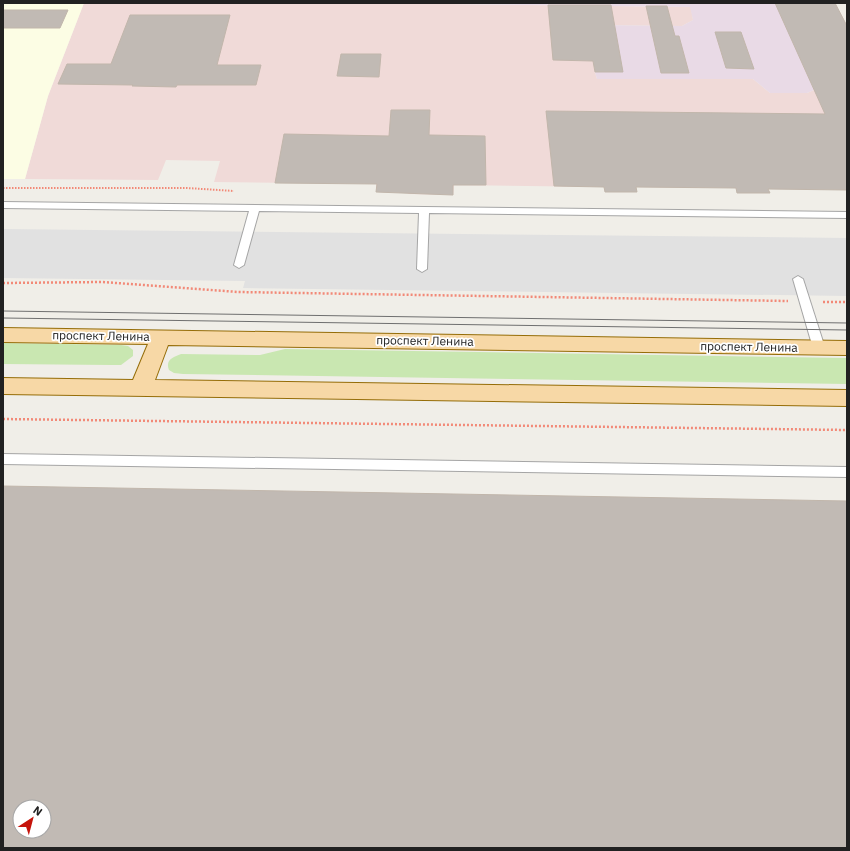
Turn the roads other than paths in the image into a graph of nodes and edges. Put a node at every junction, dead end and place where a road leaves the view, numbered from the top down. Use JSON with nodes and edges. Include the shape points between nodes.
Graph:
{"nodes":[{"id":1,"x":3,"y":205,"type":"edge"},
{"id":2,"x":255,"y":208,"type":"junction"},
{"id":3,"x":424,"y":210,"type":"junction"},
{"id":4,"x":847,"y":215,"type":"edge"},
{"id":5,"x":239,"y":265,"type":"dead end"},
{"id":6,"x":422,"y":270,"type":"dead end"},
{"id":7,"x":798,"y":279,"type":"dead end"},
{"id":8,"x":3,"y":335,"type":"edge"},
{"id":9,"x":161,"y":337,"type":"junction"},
{"id":10,"x":819,"y":348,"type":"junction"},
{"id":11,"x":847,"y":348,"type":"edge"},
{"id":12,"x":3,"y":386,"type":"edge"},
{"id":13,"x":141,"y":388,"type":"junction"},
{"id":14,"x":847,"y":398,"type":"edge"},
{"id":15,"x":3,"y":459,"type":"edge"},
{"id":16,"x":847,"y":472,"type":"edge"}],
"edges":[{"from":1,"to":2,"type":"lane"},
{"from":2,"to":3,"type":"lane"},
{"from":2,"to":5,"type":"lane"},
{"from":3,"to":4,"type":"lane"},
{"from":3,"to":6,"type":"lane"},
{"from":7,"to":10,"type":"lane"},
{"from":8,"to":9,"type":"main road","name":"проспект Ленина"},
{"from":9,"to":10,"type":"main road","name":"проспект Ленина"},
{"from":9,"to":13,"type":"main road"},
{"from":10,"to":11,"type":"main road","name":"проспект Ленина"},
{"from":12,"to":13,"type":"main road"},
{"from":13,"to":14,"type":"main road"},
{"from":15,"to":16,"type":"lane"}]}
